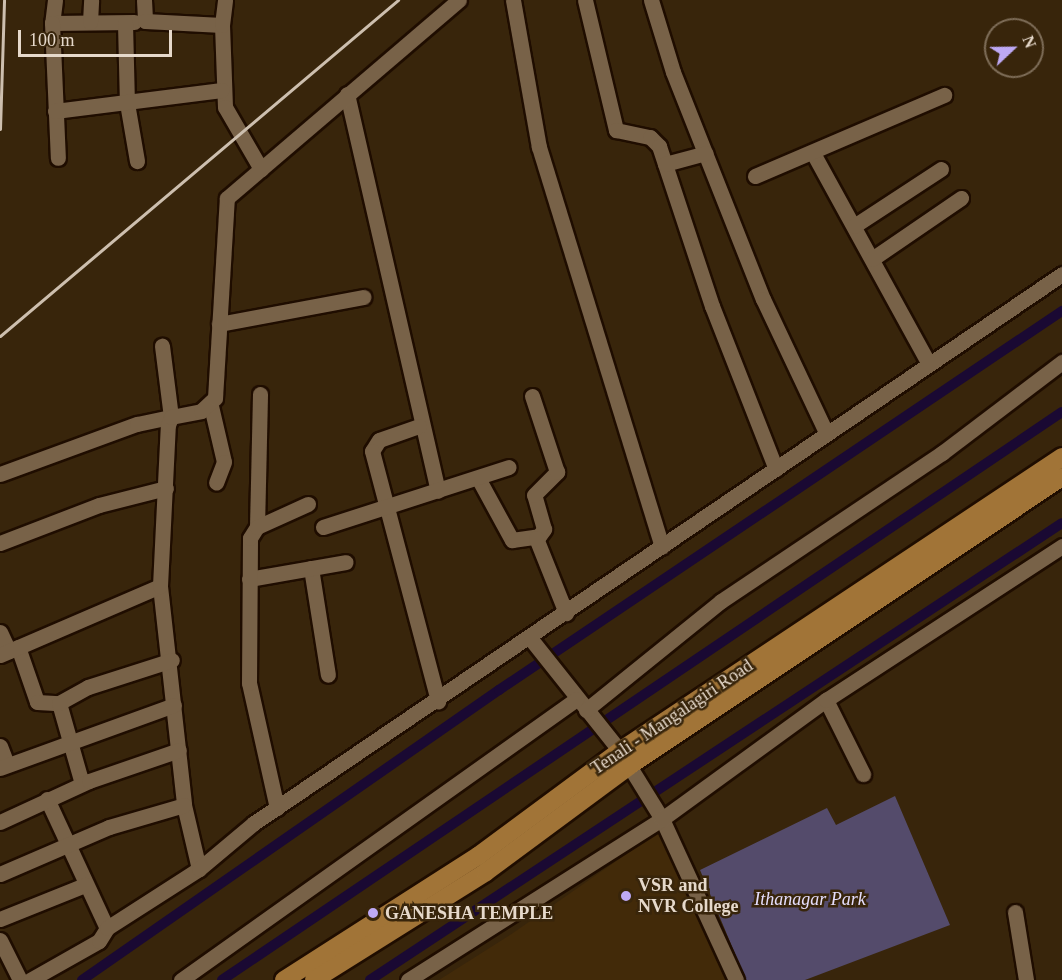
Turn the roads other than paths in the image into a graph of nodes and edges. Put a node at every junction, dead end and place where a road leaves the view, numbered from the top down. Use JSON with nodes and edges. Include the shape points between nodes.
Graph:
{"nodes":[{"id":1,"x":55,"y":0,"type":"edge"},
{"id":2,"x":91,"y":0,"type":"edge"},
{"id":3,"x":144,"y":0,"type":"edge"},
{"id":4,"x":225,"y":0,"type":"edge"},
{"id":5,"x":459,"y":0,"type":"edge"},
{"id":6,"x":513,"y":0,"type":"edge"},
{"id":7,"x":585,"y":0,"type":"edge"},
{"id":8,"x":651,"y":0,"type":"edge"},
{"id":9,"x":145,"y":21,"type":"junction"},
{"id":10,"x":90,"y":22,"type":"junction"},
{"id":11,"x":52,"y":23,"type":"junction"},
{"id":12,"x":125,"y":23,"type":"junction"},
{"id":13,"x":222,"y":25,"type":"junction"},
{"id":14,"x":222,"y":90,"type":"junction"},
{"id":15,"x":347,"y":94,"type":"junction"},
{"id":16,"x":944,"y":95,"type":"dead end"},
{"id":17,"x":127,"y":103,"type":"junction"},
{"id":18,"x":55,"y":111,"type":"junction"},
{"id":19,"x":706,"y":153,"type":"junction"},
{"id":20,"x":813,"y":153,"type":"junction"},
{"id":21,"x":58,"y":158,"type":"dead end"},
{"id":22,"x":137,"y":161,"type":"dead end"},
{"id":23,"x":665,"y":164,"type":"junction"},
{"id":24,"x":261,"y":169,"type":"junction"},
{"id":25,"x":941,"y":170,"type":"dead end"},
{"id":26,"x":755,"y":177,"type":"dead end"},
{"id":27,"x":961,"y":198,"type":"dead end"},
{"id":28,"x":854,"y":226,"type":"junction"},
{"id":29,"x":872,"y":259,"type":"junction"},
{"id":30,"x":1062,"y":274,"type":"edge"},
{"id":31,"x":363,"y":297,"type":"dead end"},
{"id":32,"x":219,"y":324,"type":"junction"},
{"id":33,"x":162,"y":346,"type":"dead end"},
{"id":34,"x":927,"y":360,"type":"junction"},
{"id":35,"x":1062,"y":362,"type":"edge"},
{"id":36,"x":260,"y":394,"type":"dead end"},
{"id":37,"x":532,"y":396,"type":"dead end"},
{"id":38,"x":210,"y":406,"type":"junction"},
{"id":39,"x":171,"y":417,"type":"junction"},
{"id":40,"x":419,"y":426,"type":"junction"},
{"id":41,"x":826,"y":432,"type":"junction"},
{"id":42,"x":1062,"y":457,"type":"edge"},
{"id":43,"x":509,"y":467,"type":"dead end"},
{"id":44,"x":776,"y":469,"type":"junction"},
{"id":45,"x":0,"y":474,"type":"edge"},
{"id":46,"x":1062,"y":477,"type":"edge"},
{"id":47,"x":478,"y":478,"type":"junction"},
{"id":48,"x":216,"y":483,"type":"dead end"},
{"id":49,"x":166,"y":488,"type":"junction"},
{"id":50,"x":438,"y":491,"type":"junction"},
{"id":51,"x":308,"y":504,"type":"dead end"},
{"id":52,"x":387,"y":507,"type":"junction"},
{"id":53,"x":257,"y":527,"type":"junction"},
{"id":54,"x":323,"y":527,"type":"dead end"},
{"id":55,"x":536,"y":538,"type":"junction"},
{"id":56,"x":0,"y":543,"type":"edge"},
{"id":57,"x":1062,"y":546,"type":"edge"},
{"id":58,"x":662,"y":547,"type":"junction"},
{"id":59,"x":346,"y":562,"type":"dead end"},
{"id":60,"x":311,"y":568,"type":"junction"},
{"id":61,"x":249,"y":579,"type":"junction"},
{"id":62,"x":160,"y":586,"type":"junction"},
{"id":63,"x":566,"y":613,"type":"junction"},
{"id":64,"x":0,"y":632,"type":"edge"},
{"id":65,"x":530,"y":638,"type":"junction"},
{"id":66,"x":9,"y":651,"type":"edge"},
{"id":67,"x":172,"y":660,"type":"junction"},
{"id":68,"x":328,"y":675,"type":"dead end"},
{"id":69,"x":826,"y":700,"type":"junction"},
{"id":70,"x":438,"y":701,"type":"junction"},
{"id":71,"x":59,"y":703,"type":"junction"},
{"id":72,"x":174,"y":705,"type":"junction"},
{"id":73,"x":586,"y":709,"type":"junction"},
{"id":74,"x":68,"y":740,"type":"junction"},
{"id":75,"x":0,"y":746,"type":"edge"},
{"id":76,"x":179,"y":750,"type":"junction"},
{"id":77,"x":624,"y":759,"type":"junction"},
{"id":78,"x":4,"y":766,"type":"edge"},
{"id":79,"x":863,"y":774,"type":"dead end"},
{"id":80,"x":82,"y":784,"type":"junction"},
{"id":81,"x":47,"y":799,"type":"junction"},
{"id":82,"x":184,"y":805,"type":"junction"},
{"id":83,"x":277,"y":807,"type":"junction"},
{"id":84,"x":659,"y":814,"type":"junction"},
{"id":85,"x":0,"y":822,"type":"edge"},
{"id":86,"x":67,"y":845,"type":"junction"},
{"id":87,"x":199,"y":869,"type":"junction"},
{"id":88,"x":0,"y":874,"type":"edge"},
{"id":89,"x":85,"y":885,"type":"junction"},
{"id":90,"x":1015,"y":912,"type":"dead end"},
{"id":91,"x":0,"y":918,"type":"edge"},
{"id":92,"x":107,"y":928,"type":"junction"},
{"id":93,"x":0,"y":940,"type":"edge"},
{"id":94,"x":20,"y":980,"type":"edge"},
{"id":95,"x":30,"y":980,"type":"edge"},
{"id":96,"x":181,"y":980,"type":"edge"},
{"id":97,"x":284,"y":980,"type":"edge"},
{"id":98,"x":314,"y":980,"type":"edge"},
{"id":99,"x":408,"y":980,"type":"edge"},
{"id":100,"x":736,"y":980,"type":"edge"},
{"id":101,"x":1026,"y":980,"type":"edge"}],
"edges":[{"from":1,"to":11,"type":"street"},
{"from":2,"to":10,"type":"street"},
{"from":3,"to":9,"type":"street"},
{"from":4,"to":13,"type":"street"},
{"from":5,"to":15,"type":"street"},
{"from":6,"to":58,"type":"street","via":[[539,147]]},
{"from":7,"to":23,"type":"street","via":[[616,130],[655,140]]},
{"from":8,"to":19,"type":"street"},
{"from":9,"to":12,"type":"street"},
{"from":9,"to":13,"type":"street"},
{"from":10,"to":11,"type":"street"},
{"from":10,"to":12,"type":"street"},
{"from":11,"to":18,"type":"street"},
{"from":12,"to":17,"type":"street"},
{"from":13,"to":14,"type":"street"},
{"from":14,"to":17,"type":"street"},
{"from":14,"to":24,"type":"street","via":[[225,107]]},
{"from":15,"to":24,"type":"street"},
{"from":15,"to":40,"type":"street"},
{"from":16,"to":20,"type":"street"},
{"from":17,"to":18,"type":"street"},
{"from":17,"to":22,"type":"street"},
{"from":18,"to":21,"type":"street"},
{"from":19,"to":23,"type":"street"},
{"from":19,"to":41,"type":"street","via":[[763,299]]},
{"from":20,"to":26,"type":"street"},
{"from":20,"to":28,"type":"street"},
{"from":23,"to":44,"type":"street","via":[[712,306]]},
{"from":24,"to":32,"type":"street","via":[[227,198]]},
{"from":25,"to":28,"type":"street"},
{"from":27,"to":29,"type":"street"},
{"from":28,"to":29,"type":"street"},
{"from":29,"to":34,"type":"street"},
{"from":30,"to":34,"type":"street"},
{"from":31,"to":32,"type":"street"},
{"from":32,"to":38,"type":"street"},
{"from":33,"to":39,"type":"street"},
{"from":34,"to":41,"type":"street"},
{"from":35,"to":73,"type":"street","via":[[942,453],[721,601]]},
{"from":36,"to":53,"type":"street"},
{"from":37,"to":55,"type":"street","via":[[557,472],[534,495],[544,529]]},
{"from":38,"to":39,"type":"street"},
{"from":38,"to":48,"type":"street","via":[[224,462]]},
{"from":39,"to":45,"type":"street","via":[[137,424]]},
{"from":39,"to":49,"type":"street"},
{"from":40,"to":50,"type":"street"},
{"from":40,"to":52,"type":"street","via":[[372,446]]},
{"from":41,"to":44,"type":"street"},
{"from":42,"to":77,"type":"main road","name":"Tenali - Mangalagiri Road"},
{"from":43,"to":47,"type":"street"},
{"from":44,"to":58,"type":"street"},
{"from":46,"to":77,"type":"main road","name":"Tenali - Mangalagiri Road"},
{"from":47,"to":50,"type":"street"},
{"from":47,"to":55,"type":"street","via":[[512,540]]},
{"from":49,"to":56,"type":"street","via":[[99,505]]},
{"from":49,"to":62,"type":"street"},
{"from":50,"to":52,"type":"street"},
{"from":51,"to":53,"type":"street"},
{"from":52,"to":54,"type":"street"},
{"from":52,"to":70,"type":"street"},
{"from":53,"to":61,"type":"street","via":[[250,538]]},
{"from":55,"to":63,"type":"street"},
{"from":57,"to":69,"type":"street"},
{"from":58,"to":63,"type":"street"},
{"from":59,"to":60,"type":"street"},
{"from":60,"to":61,"type":"street"},
{"from":60,"to":68,"type":"street"},
{"from":61,"to":83,"type":"street","via":[[249,683]]},
{"from":62,"to":66,"type":"street"},
{"from":62,"to":67,"type":"street"},
{"from":63,"to":65,"type":"street"},
{"from":64,"to":66,"type":"street"},
{"from":65,"to":70,"type":"street"},
{"from":65,"to":73,"type":"street","via":[[557,678]]},
{"from":66,"to":71,"type":"street","via":[[37,702]]},
{"from":67,"to":71,"type":"street","via":[[88,687]]},
{"from":67,"to":72,"type":"street"},
{"from":69,"to":79,"type":"street"},
{"from":69,"to":84,"type":"street"},
{"from":70,"to":83,"type":"street"},
{"from":71,"to":74,"type":"street"},
{"from":72,"to":74,"type":"street"},
{"from":72,"to":76,"type":"street"},
{"from":73,"to":77,"type":"street"},
{"from":73,"to":96,"type":"street"},
{"from":74,"to":78,"type":"street"},
{"from":74,"to":80,"type":"street"},
{"from":75,"to":78,"type":"street"},
{"from":76,"to":80,"type":"street"},
{"from":76,"to":82,"type":"street"},
{"from":77,"to":84,"type":"street"},
{"from":77,"to":97,"type":"main road","name":"Tenali - Mangalagiri Road"},
{"from":77,"to":98,"type":"main road","name":"Tenali - Mangalagiri Road","via":[[486,872]]},
{"from":80,"to":81,"type":"street"},
{"from":81,"to":85,"type":"street"},
{"from":81,"to":86,"type":"street"},
{"from":82,"to":86,"type":"street"},
{"from":82,"to":87,"type":"street"},
{"from":83,"to":87,"type":"street"},
{"from":84,"to":99,"type":"street"},
{"from":84,"to":100,"type":"street"},
{"from":86,"to":88,"type":"street"},
{"from":86,"to":89,"type":"street"},
{"from":87,"to":92,"type":"street"},
{"from":89,"to":91,"type":"street"},
{"from":89,"to":92,"type":"street"},
{"from":90,"to":101,"type":"street"},
{"from":92,"to":95,"type":"street","via":[[99,942]]},
{"from":93,"to":94,"type":"street"}]}
